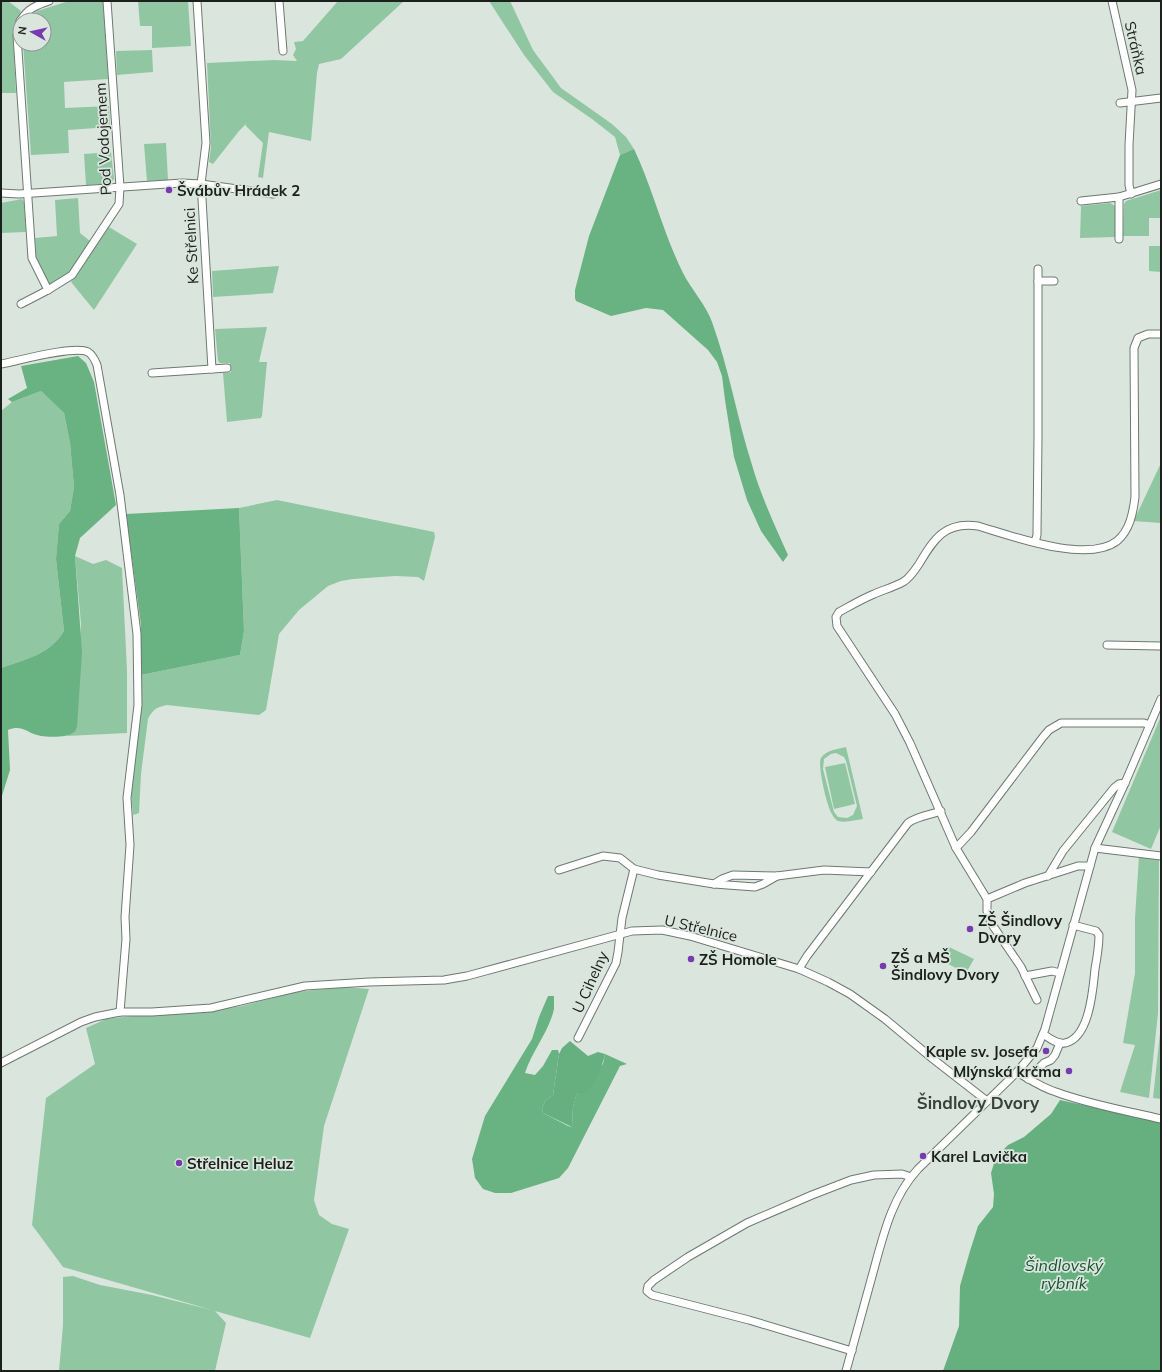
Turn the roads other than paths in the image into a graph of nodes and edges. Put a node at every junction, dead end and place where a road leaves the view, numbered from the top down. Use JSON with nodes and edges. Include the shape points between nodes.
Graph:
{"nodes":[{"id":1,"x":49,"y":1,"type":"edge"},
{"id":2,"x":107,"y":1,"type":"edge"},
{"id":3,"x":197,"y":1,"type":"edge"},
{"id":4,"x":279,"y":1,"type":"edge"},
{"id":5,"x":1112,"y":1,"type":"edge"},
{"id":6,"x":27,"y":12,"type":"edge"},
{"id":7,"x":283,"y":51,"type":"dead end"},
{"id":8,"x":18,"y":52,"type":"edge"},
{"id":9,"x":1161,"y":98,"type":"edge"},
{"id":10,"x":1132,"y":102,"type":"junction"},
{"id":11,"x":1120,"y":103,"type":"dead end"},
{"id":12,"x":201,"y":184,"type":"junction"},
{"id":13,"x":1161,"y":184,"type":"edge"},
{"id":14,"x":120,"y":187,"type":"junction"},
{"id":15,"x":2,"y":194,"type":"edge"},
{"id":16,"x":27,"y":194,"type":"junction"},
{"id":17,"x":273,"y":194,"type":"dead end"},
{"id":18,"x":1131,"y":194,"type":"junction"},
{"id":19,"x":1119,"y":197,"type":"junction"},
{"id":20,"x":1081,"y":201,"type":"dead end"},
{"id":21,"x":1119,"y":239,"type":"dead end"},
{"id":22,"x":1038,"y":268,"type":"dead end"},
{"id":23,"x":1038,"y":281,"type":"junction"},
{"id":24,"x":1054,"y":281,"type":"dead end"},
{"id":25,"x":48,"y":290,"type":"junction"},
{"id":26,"x":21,"y":304,"type":"dead end"},
{"id":27,"x":1161,"y":334,"type":"edge"},
{"id":28,"x":1,"y":364,"type":"edge"},
{"id":29,"x":227,"y":368,"type":"dead end"},
{"id":30,"x":212,"y":369,"type":"junction"},
{"id":31,"x":152,"y":373,"type":"dead end"},
{"id":32,"x":1035,"y":542,"type":"junction"},
{"id":33,"x":1107,"y":645,"type":"dead end"},
{"id":34,"x":1161,"y":646,"type":"edge"},
{"id":35,"x":1161,"y":699,"type":"edge"},
{"id":36,"x":1150,"y":725,"type":"junction"},
{"id":37,"x":1125,"y":783,"type":"junction"},
{"id":38,"x":941,"y":811,"type":"junction"},
{"id":39,"x":956,"y":848,"type":"junction"},
{"id":40,"x":1095,"y":848,"type":"junction"},
{"id":41,"x":1161,"y":856,"type":"edge"},
{"id":42,"x":1090,"y":866,"type":"junction"},
{"id":43,"x":634,"y":869,"type":"junction"},
{"id":44,"x":559,"y":870,"type":"dead end"},
{"id":45,"x":871,"y":872,"type":"junction"},
{"id":46,"x":777,"y":876,"type":"junction"},
{"id":47,"x":1048,"y":876,"type":"junction"},
{"id":48,"x":714,"y":884,"type":"junction"},
{"id":49,"x":987,"y":899,"type":"junction"},
{"id":50,"x":1073,"y":925,"type":"junction"},
{"id":51,"x":619,"y":935,"type":"junction"},
{"id":52,"x":799,"y":969,"type":"junction"},
{"id":53,"x":1060,"y":973,"type":"junction"},
{"id":54,"x":1025,"y":976,"type":"junction"},
{"id":55,"x":1037,"y":1000,"type":"dead end"},
{"id":56,"x":120,"y":1012,"type":"junction"},
{"id":57,"x":1043,"y":1034,"type":"junction"},
{"id":58,"x":578,"y":1038,"type":"dead end"},
{"id":59,"x":1060,"y":1043,"type":"junction"},
{"id":60,"x":1,"y":1063,"type":"edge"},
{"id":61,"x":1017,"y":1072,"type":"junction"},
{"id":62,"x":1028,"y":1079,"type":"junction"},
{"id":63,"x":988,"y":1101,"type":"junction"},
{"id":64,"x":1158,"y":1118,"type":"edge"},
{"id":65,"x":911,"y":1177,"type":"junction"},
{"id":66,"x":852,"y":1351,"type":"junction"},
{"id":67,"x":846,"y":1371,"type":"edge"}],
"edges":[{"from":1,"to":6,"type":"street","via":[[34,6]]},
{"from":2,"to":14,"type":"street","name":"Pod Vodojemem"},
{"from":3,"to":12,"type":"street","name":"Ke Střelnici","via":[[206,143]]},
{"from":4,"to":7,"type":"street"},
{"from":5,"to":10,"type":"street","name":"Stráňka","via":[[1132,83]]},
{"from":8,"to":16,"type":"street"},
{"from":9,"to":10,"type":"street"},
{"from":10,"to":11,"type":"street"},
{"from":10,"to":18,"type":"street","name":"Stráňka","via":[[1129,153]]},
{"from":12,"to":14,"type":"street"},
{"from":12,"to":17,"type":"street"},
{"from":12,"to":30,"type":"street","name":"Ke Střelnici"},
{"from":13,"to":18,"type":"street"},
{"from":14,"to":16,"type":"street"},
{"from":14,"to":25,"type":"street","name":"Pod Vodojemem","via":[[119,204],[72,275]]},
{"from":15,"to":16,"type":"street"},
{"from":16,"to":25,"type":"street","via":[[32,258]]},
{"from":18,"to":19,"type":"street"},
{"from":19,"to":20,"type":"street"},
{"from":19,"to":21,"type":"street"},
{"from":22,"to":23,"type":"street"},
{"from":23,"to":24,"type":"street"},
{"from":23,"to":32,"type":"street"},
{"from":25,"to":26,"type":"street","name":"Pod Vodojemem"},
{"from":27,"to":32,"type":"street","via":[[1148,334],[1138,338],[1134,348],[1135,497],[1127,530],[1118,540],[1101,548],[1087,550]]},
{"from":28,"to":56,"type":"street","via":[[76,350],[87,351],[97,365],[120,495],[137,634],[138,704],[128,798],[130,845]]},
{"from":29,"to":30,"type":"street"},
{"from":30,"to":31,"type":"street"},
{"from":32,"to":38,"type":"street","via":[[969,524],[954,527],[936,537],[911,576],[902,583],[872,594],[836,616],[837,626],[895,714]]},
{"from":33,"to":34,"type":"street"},
{"from":35,"to":36,"type":"street"},
{"from":36,"to":37,"type":"street"},
{"from":36,"to":39,"type":"street","via":[[1070,722],[1055,726],[1042,737],[971,832]]},
{"from":37,"to":40,"type":"street"},
{"from":37,"to":47,"type":"street","via":[[1114,788],[1063,851]]},
{"from":38,"to":39,"type":"street"},
{"from":38,"to":45,"type":"street","via":[[915,818],[908,823]]},
{"from":39,"to":49,"type":"street"},
{"from":40,"to":41,"type":"street"},
{"from":40,"to":42,"type":"street"},
{"from":42,"to":47,"type":"street","via":[[1078,866]]},
{"from":42,"to":50,"type":"street"},
{"from":43,"to":44,"type":"street","via":[[620,858],[604,856]]},
{"from":43,"to":48,"type":"street"},
{"from":43,"to":51,"type":"street"},
{"from":45,"to":46,"type":"street","via":[[824,870]]},
{"from":45,"to":52,"type":"street"},
{"from":46,"to":48,"type":"street","via":[[732,875]]},
{"from":46,"to":48,"type":"street","via":[[755,887]]},
{"from":47,"to":49,"type":"street"},
{"from":49,"to":54,"type":"street","via":[[991,923]]},
{"from":50,"to":53,"type":"street"},
{"from":50,"to":59,"type":"street","via":[[1096,931],[1099,940],[1090,1011],[1074,1039],[1064,1044]]},
{"from":51,"to":52,"type":"street","name":"U Střelnice","via":[[645,930],[676,932]]},
{"from":51,"to":56,"type":"street","name":"U Střelnice","via":[[444,980],[304,986],[211,1008]]},
{"from":51,"to":58,"type":"street","name":"U Cihelny","via":[[616,963]]},
{"from":52,"to":63,"type":"street","name":"U Střelnice","via":[[862,1002],[932,1060]]},
{"from":53,"to":54,"type":"street","via":[[1052,971]]},
{"from":53,"to":57,"type":"street"},
{"from":54,"to":55,"type":"street"},
{"from":56,"to":60,"type":"street","name":"U Střelnice","via":[[81,1022]]},
{"from":57,"to":59,"type":"street"},
{"from":57,"to":61,"type":"street","via":[[1037,1048]]},
{"from":59,"to":62,"type":"street","via":[[1051,1060],[1044,1063]]},
{"from":61,"to":62,"type":"street"},
{"from":61,"to":63,"type":"street"},
{"from":62,"to":64,"type":"street","via":[[1055,1092]]},
{"from":63,"to":65,"type":"street"},
{"from":65,"to":66,"type":"street","via":[[886,1226]]},
{"from":65,"to":66,"type":"street","via":[[902,1174],[874,1175],[812,1194],[747,1223],[688,1257],[648,1286],[647,1291],[652,1295],[749,1320]]},
{"from":66,"to":67,"type":"street"}]}
